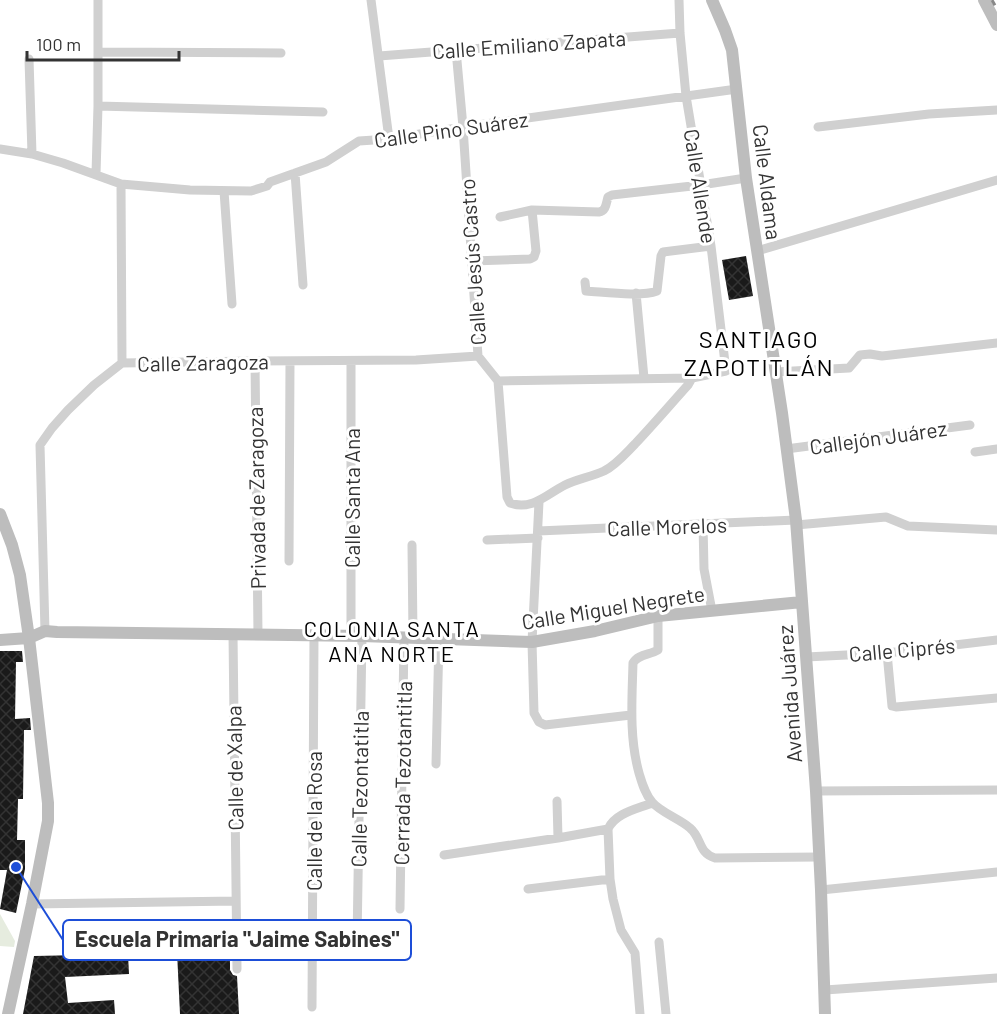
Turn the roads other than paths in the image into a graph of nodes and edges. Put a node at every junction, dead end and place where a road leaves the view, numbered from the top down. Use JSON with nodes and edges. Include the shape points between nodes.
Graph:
{"nodes":[{"id":1,"x":98,"y":0,"type":"edge"},
{"id":2,"x":372,"y":0,"type":"edge"},
{"id":3,"x":679,"y":0,"type":"edge"},
{"id":4,"x":712,"y":0,"type":"edge"},
{"id":5,"x":984,"y":0,"type":"edge"},
{"id":6,"x":997,"y":25,"type":"edge"},
{"id":7,"x":680,"y":33,"type":"junction"},
{"id":8,"x":456,"y":50,"type":"junction"},
{"id":9,"x":98,"y":52,"type":"junction"},
{"id":10,"x":281,"y":53,"type":"dead end"},
{"id":11,"x":379,"y":56,"type":"junction"},
{"id":12,"x":28,"y":59,"type":"dead end"},
{"id":13,"x":737,"y":89,"type":"junction"},
{"id":14,"x":686,"y":96,"type":"junction"},
{"id":15,"x":98,"y":106,"type":"junction"},
{"id":16,"x":997,"y":110,"type":"edge"},
{"id":17,"x":323,"y":112,"type":"dead end"},
{"id":18,"x":463,"y":127,"type":"junction"},
{"id":19,"x":818,"y":127,"type":"dead end"},
{"id":20,"x":389,"y":139,"type":"junction"},
{"id":21,"x":0,"y":149,"type":"edge"},
{"id":22,"x":32,"y":154,"type":"junction"},
{"id":23,"x":295,"y":173,"type":"junction"},
{"id":24,"x":96,"y":174,"type":"junction"},
{"id":25,"x":746,"y":178,"type":"junction"},
{"id":26,"x":997,"y":180,"type":"edge"},
{"id":27,"x":121,"y":184,"type":"junction"},
{"id":28,"x":701,"y":185,"type":"junction"},
{"id":29,"x":224,"y":191,"type":"junction"},
{"id":30,"x":532,"y":210,"type":"junction"},
{"id":31,"x":500,"y":217,"type":"dead end"},
{"id":32,"x":711,"y":246,"type":"junction"},
{"id":33,"x":757,"y":251,"type":"junction"},
{"id":34,"x":472,"y":261,"type":"junction"},
{"id":35,"x":585,"y":282,"type":"dead end"},
{"id":36,"x":303,"y":285,"type":"dead end"},
{"id":37,"x":636,"y":293,"type":"junction"},
{"id":38,"x":232,"y":304,"type":"dead end"},
{"id":39,"x":997,"y":343,"type":"edge"},
{"id":40,"x":478,"y":356,"type":"junction"},
{"id":41,"x":255,"y":361,"type":"junction"},
{"id":42,"x":290,"y":361,"type":"junction"},
{"id":43,"x":351,"y":361,"type":"junction"},
{"id":44,"x":122,"y":363,"type":"junction"},
{"id":45,"x":774,"y":372,"type":"junction"},
{"id":46,"x":644,"y":378,"type":"junction"},
{"id":47,"x":692,"y":378,"type":"junction"},
{"id":48,"x":498,"y":381,"type":"junction"},
{"id":49,"x":970,"y":425,"type":"dead end"},
{"id":50,"x":786,"y":449,"type":"junction"},
{"id":51,"x":997,"y":449,"type":"edge"},
{"id":52,"x":975,"y":452,"type":"dead end"},
{"id":53,"x":539,"y":502,"type":"junction"},
{"id":54,"x":0,"y":514,"type":"edge"},
{"id":55,"x":796,"y":523,"type":"junction"},
{"id":56,"x":703,"y":524,"type":"junction"},
{"id":57,"x":997,"y":530,"type":"edge"},
{"id":58,"x":538,"y":535,"type":"junction"},
{"id":59,"x":487,"y":540,"type":"dead end"},
{"id":60,"x":412,"y":545,"type":"dead end"},
{"id":61,"x":289,"y":561,"type":"dead end"},
{"id":62,"x":802,"y":602,"type":"junction"},
{"id":63,"x":712,"y":611,"type":"junction"},
{"id":64,"x":658,"y":616,"type":"junction"},
{"id":65,"x":45,"y":631,"type":"junction"},
{"id":66,"x":233,"y":634,"type":"junction"},
{"id":67,"x":258,"y":634,"type":"junction"},
{"id":68,"x":314,"y":635,"type":"junction"},
{"id":69,"x":356,"y":636,"type":"junction"},
{"id":70,"x":409,"y":637,"type":"junction"},
{"id":71,"x":29,"y":638,"type":"junction"},
{"id":72,"x":439,"y":638,"type":"junction"},
{"id":73,"x":0,"y":640,"type":"edge"},
{"id":74,"x":997,"y":640,"type":"edge"},
{"id":75,"x":531,"y":642,"type":"junction"},
{"id":76,"x":887,"y":653,"type":"junction"},
{"id":77,"x":806,"y":657,"type":"junction"},
{"id":78,"x":997,"y":698,"type":"edge"},
{"id":79,"x":631,"y":715,"type":"junction"},
{"id":80,"x":436,"y":764,"type":"dead end"},
{"id":81,"x":816,"y":790,"type":"junction"},
{"id":82,"x":997,"y":790,"type":"edge"},
{"id":83,"x":557,"y":801,"type":"dead end"},
{"id":84,"x":652,"y":803,"type":"junction"},
{"id":85,"x":608,"y":828,"type":"junction"},
{"id":86,"x":558,"y":838,"type":"junction"},
{"id":87,"x":444,"y":855,"type":"dead end"},
{"id":88,"x":819,"y":857,"type":"junction"},
{"id":89,"x":997,"y":872,"type":"edge"},
{"id":90,"x":610,"y":879,"type":"junction"},
{"id":91,"x":528,"y":889,"type":"dead end"},
{"id":92,"x":821,"y":890,"type":"junction"},
{"id":93,"x":236,"y":902,"type":"junction"},
{"id":94,"x":32,"y":904,"type":"junction"},
{"id":95,"x":400,"y":909,"type":"dead end"},
{"id":96,"x":357,"y":942,"type":"dead end"},
{"id":97,"x":658,"y":942,"type":"dead end"},
{"id":98,"x":237,"y":969,"type":"dead end"},
{"id":99,"x":997,"y":978,"type":"edge"},
{"id":100,"x":825,"y":990,"type":"junction"},
{"id":101,"x":312,"y":1007,"type":"dead end"},
{"id":102,"x":8,"y":1014,"type":"edge"},
{"id":103,"x":640,"y":1014,"type":"edge"},
{"id":104,"x":666,"y":1014,"type":"edge"},
{"id":105,"x":825,"y":1014,"type":"edge"}],
"edges":[{"from":1,"to":9,"type":"street"},
{"from":2,"to":11,"type":"street"},
{"from":3,"to":7,"type":"street","name":"Calle Allende"},
{"from":4,"to":13,"type":"street","name":"Calle Aldama","via":[[732,50]]},
{"from":5,"to":6,"type":"street"},
{"from":7,"to":8,"type":"street","name":"Calle Emiliano Zapata"},
{"from":7,"to":14,"type":"street","name":"Calle Allende"},
{"from":8,"to":11,"type":"street","name":"Calle Emiliano Zapata"},
{"from":8,"to":18,"type":"street","name":"Calle Jesús Castro"},
{"from":9,"to":10,"type":"street"},
{"from":9,"to":15,"type":"street"},
{"from":11,"to":20,"type":"street"},
{"from":12,"to":22,"type":"street"},
{"from":13,"to":14,"type":"street","name":"Calle Pino Suárez"},
{"from":13,"to":25,"type":"street","name":"Calle Aldama"},
{"from":14,"to":18,"type":"street","name":"Calle Pino Suárez"},
{"from":14,"to":28,"type":"street","name":"Calle Allende"},
{"from":15,"to":17,"type":"street"},
{"from":15,"to":24,"type":"street"},
{"from":16,"to":19,"type":"street"},
{"from":18,"to":20,"type":"street","name":"Calle Pino Suárez"},
{"from":18,"to":34,"type":"street","name":"Calle Jesús Castro"},
{"from":20,"to":23,"type":"street","name":"Calle Pino Suárez","via":[[359,141],[326,162]]},
{"from":21,"to":22,"type":"street","name":"Calle Pino Suárez"},
{"from":22,"to":24,"type":"street","name":"Calle Pino Suárez"},
{"from":23,"to":29,"type":"street","name":"Calle Pino Suárez","via":[[250,191]]},
{"from":23,"to":36,"type":"street"},
{"from":24,"to":27,"type":"street","name":"Calle Pino Suárez"},
{"from":25,"to":28,"type":"street"},
{"from":25,"to":33,"type":"street","name":"Calle Aldama"},
{"from":26,"to":33,"type":"street"},
{"from":27,"to":29,"type":"street","name":"Calle Pino Suárez"},
{"from":27,"to":44,"type":"street"},
{"from":28,"to":30,"type":"street","via":[[612,195],[598,212]]},
{"from":28,"to":32,"type":"street","name":"Calle Allende"},
{"from":29,"to":38,"type":"street"},
{"from":30,"to":31,"type":"street"},
{"from":30,"to":34,"type":"street","via":[[534,257]]},
{"from":32,"to":37,"type":"street","via":[[663,252],[657,291]]},
{"from":32,"to":47,"type":"street","name":"Calle Allende","via":[[726,371]]},
{"from":33,"to":45,"type":"street","name":"Calle Aldama"},
{"from":34,"to":40,"type":"street","name":"Calle Jesús Castro"},
{"from":35,"to":37,"type":"street","via":[[586,291]]},
{"from":37,"to":46,"type":"street"},
{"from":39,"to":45,"type":"street","via":[[882,356],[870,354],[860,356],[849,368]]},
{"from":40,"to":43,"type":"street","name":"Calle Zaragoza"},
{"from":40,"to":48,"type":"street","name":"Calle Jesús Castro"},
{"from":41,"to":42,"type":"street","name":"Calle Zaragoza"},
{"from":41,"to":44,"type":"street","name":"Calle Zaragoza"},
{"from":41,"to":67,"type":"street","name":"Privada de Zaragoza"},
{"from":42,"to":43,"type":"street","name":"Calle Zaragoza"},
{"from":42,"to":61,"type":"street"},
{"from":43,"to":69,"type":"street","name":"Calle Santa Ana"},
{"from":44,"to":65,"type":"street","name":"Calle Zaragoza","via":[[68,410],[40,446]]},
{"from":45,"to":50,"type":"street","name":"Avenida Juárez"},
{"from":46,"to":47,"type":"street"},
{"from":46,"to":48,"type":"street"},
{"from":47,"to":53,"type":"street","via":[[614,464]]},
{"from":48,"to":53,"type":"street","via":[[507,497],[515,505]]},
{"from":49,"to":50,"type":"street","name":"Callejón Juárez"},
{"from":50,"to":55,"type":"street","name":"Avenida Juárez"},
{"from":51,"to":52,"type":"street"},
{"from":53,"to":58,"type":"street"},
{"from":54,"to":71,"type":"street","via":[[20,575]]},
{"from":55,"to":56,"type":"street","name":"Calle Morelos"},
{"from":55,"to":57,"type":"street","name":"Calle Morelos","via":[[886,517],[908,526]]},
{"from":55,"to":62,"type":"street","name":"Avenida Juárez"},
{"from":56,"to":58,"type":"street","name":"Calle Morelos"},
{"from":56,"to":63,"type":"street","via":[[704,569]]},
{"from":58,"to":59,"type":"street","name":"Calle Morelos"},
{"from":58,"to":75,"type":"street"},
{"from":60,"to":70,"type":"street","name":"Cerrada Tezotantitla"},
{"from":62,"to":63,"type":"street","name":"Calle Miguel Negrete"},
{"from":62,"to":77,"type":"street","name":"Avenida Juárez"},
{"from":63,"to":64,"type":"street","name":"Calle Miguel Negrete"},
{"from":64,"to":75,"type":"street","name":"Calle Miguel Negrete"},
{"from":64,"to":79,"type":"street","via":[[658,650],[633,663]]},
{"from":65,"to":66,"type":"street","name":"Calle Miguel Negrete"},
{"from":65,"to":71,"type":"street","name":"Calle Miguel Negrete"},
{"from":66,"to":67,"type":"street","name":"Calle Miguel Negrete"},
{"from":66,"to":93,"type":"street","name":"Calle de Xalpa"},
{"from":67,"to":68,"type":"street","name":"Calle Miguel Negrete"},
{"from":68,"to":69,"type":"street","name":"Calle Miguel Negrete"},
{"from":68,"to":101,"type":"street","name":"Calle de la Rosa"},
{"from":69,"to":70,"type":"street","name":"Calle Miguel Negrete"},
{"from":69,"to":96,"type":"street","name":"Calle Tezontatitla"},
{"from":70,"to":72,"type":"street","name":"Calle Miguel Negrete"},
{"from":70,"to":95,"type":"street","name":"Cerrada Tezotantitla"},
{"from":71,"to":73,"type":"street","name":"Calle Miguel Negrete"},
{"from":71,"to":94,"type":"street","via":[[48,803]]},
{"from":72,"to":75,"type":"street","name":"Calle Miguel Negrete"},
{"from":72,"to":80,"type":"street"},
{"from":74,"to":76,"type":"street","name":"Calle Ciprés"},
{"from":75,"to":79,"type":"street","via":[[534,713],[538,722],[545,725]]},
{"from":76,"to":77,"type":"street","name":"Calle Ciprés"},
{"from":76,"to":78,"type":"street","via":[[892,706]]},
{"from":77,"to":81,"type":"street","name":"Avenida Juárez"},
{"from":79,"to":84,"type":"street","via":[[634,758]]},
{"from":81,"to":82,"type":"street"},
{"from":81,"to":88,"type":"street","name":"Avenida Juárez"},
{"from":83,"to":86,"type":"street"},
{"from":84,"to":85,"type":"street","via":[[617,817]]},
{"from":84,"to":88,"type":"street","via":[[696,833],[708,856]]},
{"from":85,"to":86,"type":"street"},
{"from":85,"to":90,"type":"street"},
{"from":86,"to":87,"type":"street"},
{"from":88,"to":92,"type":"street","name":"Avenida Juárez"},
{"from":89,"to":92,"type":"street"},
{"from":90,"to":91,"type":"street"},
{"from":90,"to":103,"type":"street","via":[[621,930],[635,953]]},
{"from":92,"to":100,"type":"street","name":"Avenida Juárez"},
{"from":93,"to":94,"type":"street"},
{"from":93,"to":98,"type":"street","name":"Calle de Xalpa"},
{"from":94,"to":102,"type":"street"},
{"from":97,"to":104,"type":"street"},
{"from":99,"to":100,"type":"street"},
{"from":100,"to":105,"type":"street","name":"Avenida Juárez"}]}
